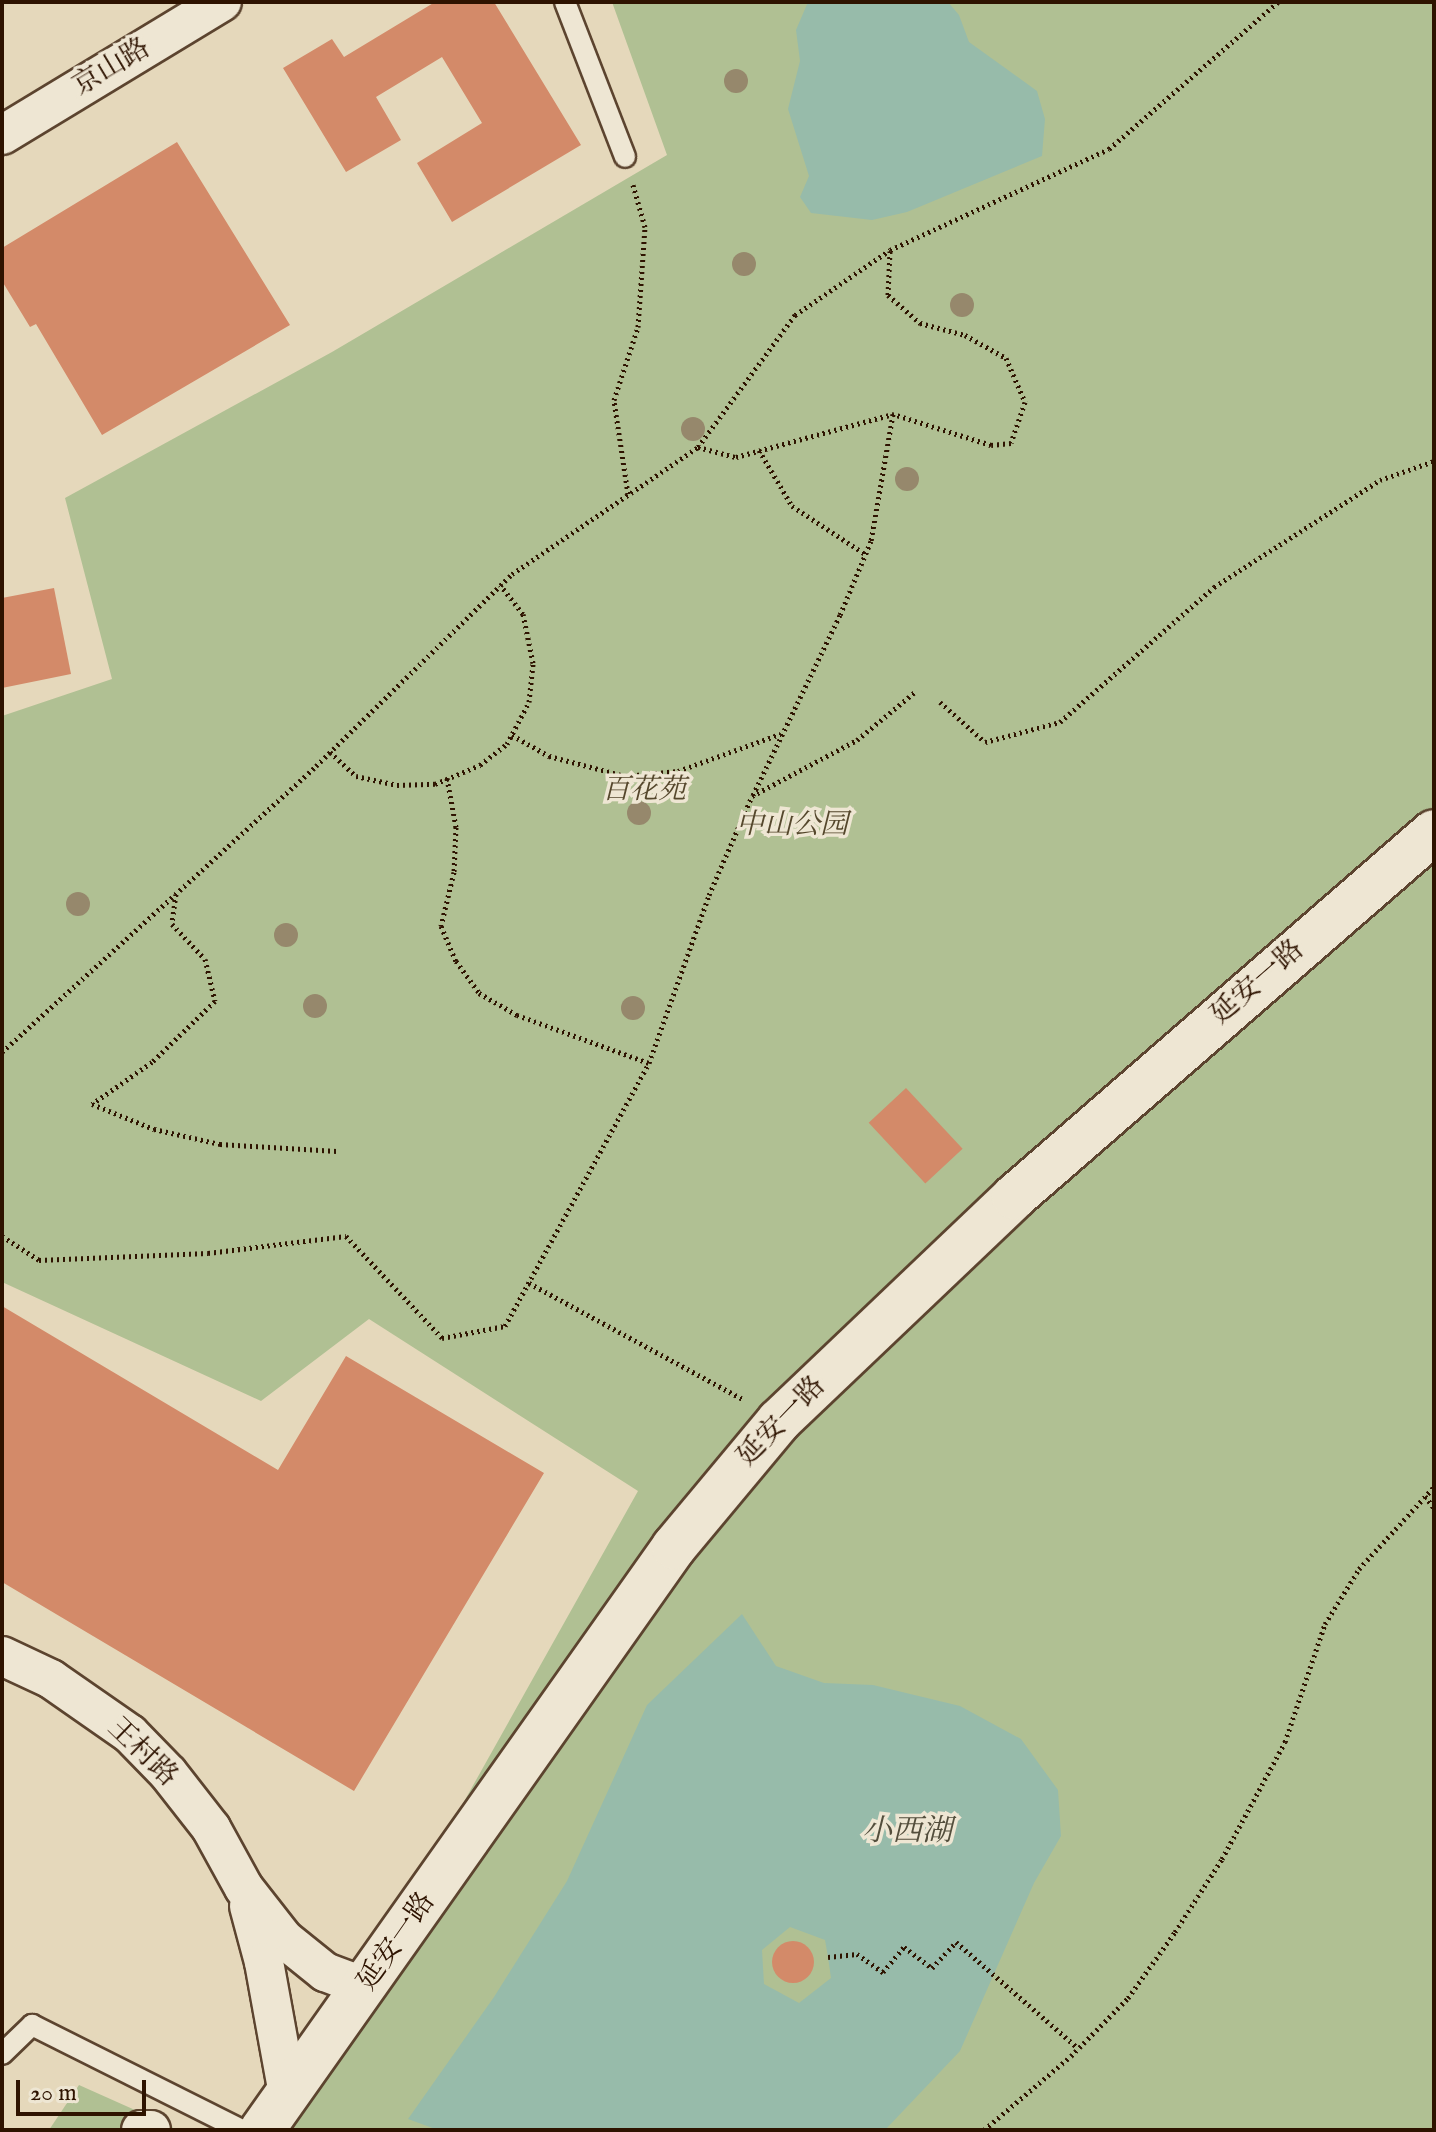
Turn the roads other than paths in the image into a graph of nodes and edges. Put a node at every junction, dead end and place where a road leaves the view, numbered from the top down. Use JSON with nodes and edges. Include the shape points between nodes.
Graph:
{"nodes":[{"id":1,"x":222,"y":2,"type":"edge"},
{"id":2,"x":565,"y":2,"type":"edge"},
{"id":3,"x":2,"y":135,"type":"edge"},
{"id":4,"x":625,"y":157,"type":"road end"},
{"id":5,"x":1434,"y":832,"type":"edge"},
{"id":6,"x":2,"y":1656,"type":"edge"},
{"id":7,"x":244,"y":1888,"type":"junction"},
{"id":8,"x":365,"y":1987,"type":"junction"},
{"id":9,"x":2,"y":2054,"type":"edge"},
{"id":10,"x":288,"y":2094,"type":"junction"},
{"id":11,"x":141,"y":2130,"type":"edge"},
{"id":12,"x":151,"y":2130,"type":"edge"},
{"id":13,"x":242,"y":2130,"type":"edge"},
{"id":14,"x":262,"y":2130,"type":"edge"}],
"edges":[{"from":1,"to":3,"type":"street","name":"京山路"},
{"from":2,"to":4,"type":"lane"},
{"from":5,"to":8,"type":"main road","name":"延安一路","via":[[1014,1197],[779,1421],[674,1547]]},
{"from":6,"to":7,"type":"street","name":"王村路","via":[[51,1679],[130,1734],[211,1828]]},
{"from":7,"to":8,"type":"street","name":"王村路","via":[[303,1957]]},
{"from":7,"to":10,"type":"street","name":"王村路","via":[[264,1962]]},
{"from":8,"to":10,"type":"main road","name":"延安一路"},
{"from":9,"to":13,"type":"lane","via":[[32,2025]]},
{"from":10,"to":14,"type":"main road","name":"延安一路"},
{"from":11,"to":12,"type":"street"}]}
